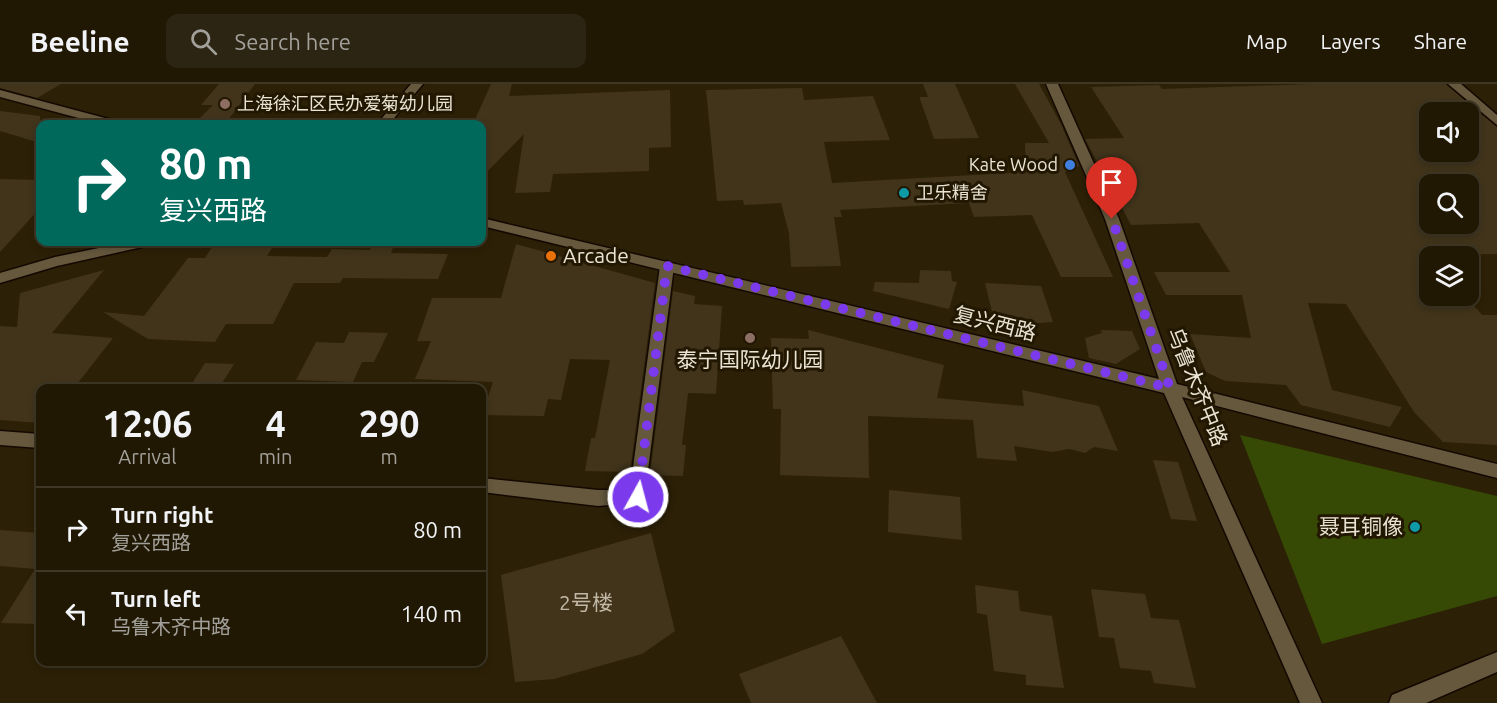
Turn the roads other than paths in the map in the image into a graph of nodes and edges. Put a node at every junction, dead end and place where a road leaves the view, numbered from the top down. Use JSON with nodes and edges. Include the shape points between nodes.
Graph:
{"nodes":[{"id":1,"x":417,"y":84,"type":"edge"},
{"id":2,"x":1052,"y":84,"type":"edge"},
{"id":3,"x":1454,"y":84,"type":"edge"},
{"id":4,"x":0,"y":93,"type":"edge"},
{"id":5,"x":98,"y":120,"type":"edge"},
{"id":6,"x":386,"y":120,"type":"edge"},
{"id":7,"x":1497,"y":121,"type":"edge"},
{"id":8,"x":486,"y":223,"type":"edge"},
{"id":9,"x":128,"y":246,"type":"edge"},
{"id":10,"x":667,"y":266,"type":"junction"},
{"id":11,"x":0,"y":278,"type":"edge"},
{"id":12,"x":1170,"y":388,"type":"junction"},
{"id":13,"x":0,"y":438,"type":"edge"},
{"id":14,"x":36,"y":441,"type":"edge"},
{"id":15,"x":1497,"y":471,"type":"edge"},
{"id":16,"x":486,"y":485,"type":"edge"},
{"id":17,"x":1497,"y":662,"type":"edge"},
{"id":18,"x":1311,"y":703,"type":"edge"},
{"id":19,"x":1400,"y":703,"type":"edge"}],
"edges":[{"from":1,"to":6,"type":"street"},
{"from":2,"to":12,"type":"street","name":"乌鲁木齐中路","via":[[1112,219]]},
{"from":3,"to":7,"type":"street"},
{"from":4,"to":5,"type":"street"},
{"from":8,"to":10,"type":"street","name":"复兴西路"},
{"from":9,"to":11,"type":"street"},
{"from":10,"to":12,"type":"street","name":"复兴西路"},
{"from":10,"to":16,"type":"street","via":[[638,497],[598,498]]},
{"from":12,"to":15,"type":"street","name":"复兴西路"},
{"from":12,"to":18,"type":"street","name":"乌鲁木齐中路"},
{"from":13,"to":14,"type":"street"},
{"from":17,"to":19,"type":"street"}]}
